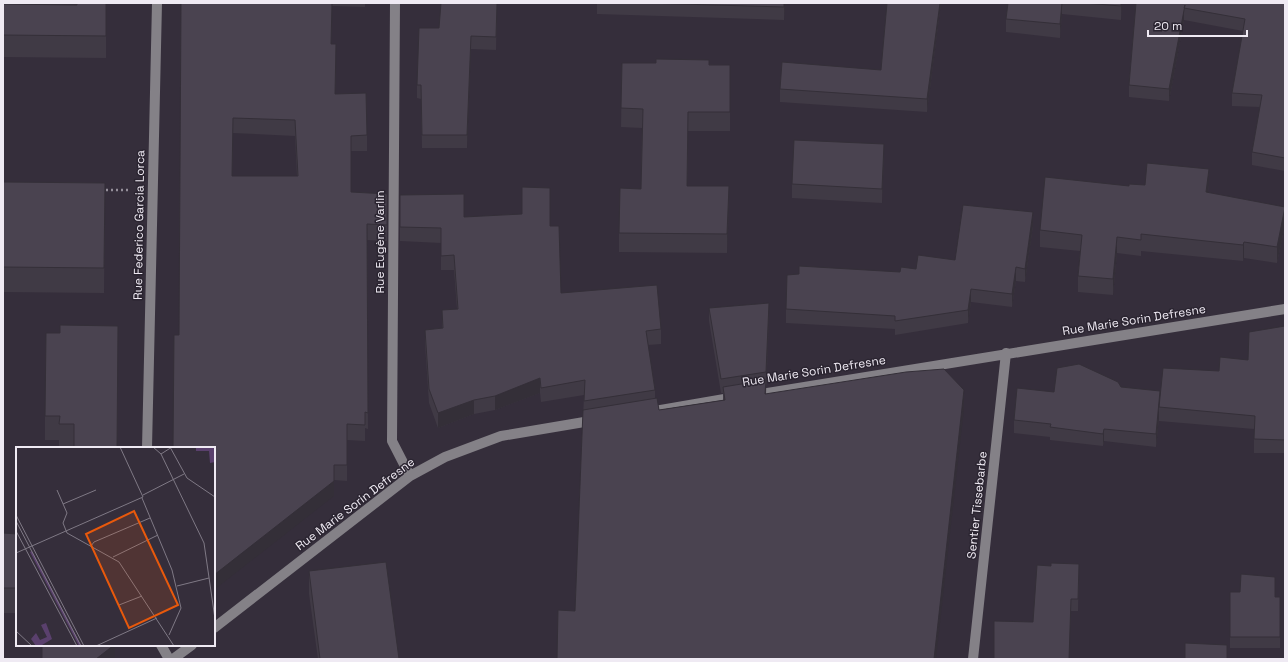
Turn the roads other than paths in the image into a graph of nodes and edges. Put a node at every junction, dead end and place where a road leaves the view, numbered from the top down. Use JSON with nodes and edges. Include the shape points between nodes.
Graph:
{"nodes":[{"id":1,"x":157,"y":3,"type":"edge"},
{"id":2,"x":395,"y":3,"type":"edge"},
{"id":3,"x":1285,"y":309,"type":"edge"},
{"id":4,"x":1006,"y":353,"type":"junction"},
{"id":5,"x":642,"y":413,"type":"edge"},
{"id":6,"x":603,"y":419,"type":"edge"},
{"id":7,"x":147,"y":447,"type":"edge"},
{"id":8,"x":410,"y":476,"type":"junction"},
{"id":9,"x":215,"y":627,"type":"edge"},
{"id":10,"x":162,"y":646,"type":"edge"},
{"id":11,"x":191,"y":646,"type":"edge"},
{"id":12,"x":169,"y":659,"type":"edge"},
{"id":13,"x":173,"y":659,"type":"edge"},
{"id":14,"x":973,"y":659,"type":"edge"}],
"edges":[{"from":1,"to":7,"type":"street","name":"Rue Federico Garcia Lorca"},
{"from":2,"to":8,"type":"street","name":"Rue Eugène Varlin","via":[[392,441]]},
{"from":3,"to":4,"type":"street","name":"Rue Marie Sorin Defresne"},
{"from":4,"to":5,"type":"street","name":"Rue Marie Sorin Defresne"},
{"from":4,"to":14,"type":"street","name":"Sentier Tissebarbe"},
{"from":6,"to":8,"type":"street","name":"Rue Marie Sorin Defresne","via":[[501,436],[444,457]]},
{"from":8,"to":9,"type":"street","name":"Rue Marie Sorin Defresne"},
{"from":10,"to":12,"type":"street"},
{"from":11,"to":13,"type":"street"}]}
